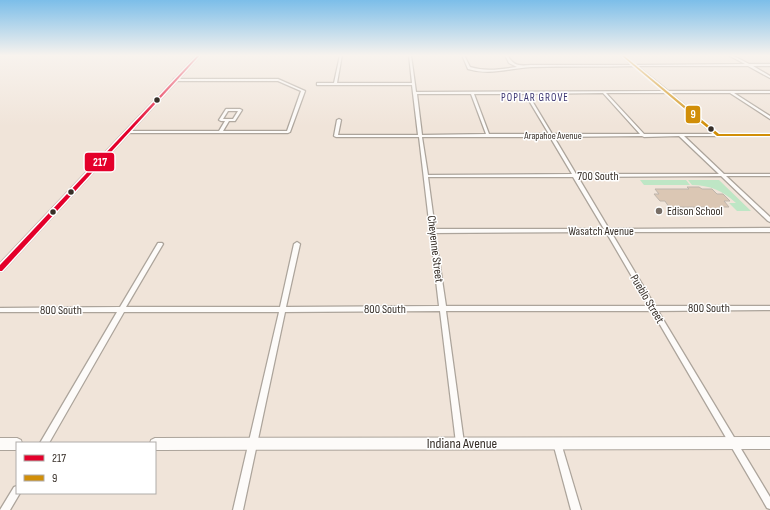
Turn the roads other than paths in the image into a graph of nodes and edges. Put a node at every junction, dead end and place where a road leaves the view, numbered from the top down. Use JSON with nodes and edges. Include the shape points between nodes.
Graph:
{"nodes":[{"id":1,"x":336,"y":79,"type":"edge"},
{"id":2,"x":413,"y":79,"type":"edge"},
{"id":3,"x":651,"y":79,"type":"edge"},
{"id":4,"x":175,"y":80,"type":"joint"},
{"id":5,"x":318,"y":84,"type":"dead end"},
{"id":6,"x":335,"y":84,"type":"junction"},
{"id":7,"x":414,"y":84,"type":"junction"},
{"id":8,"x":667,"y":92,"type":"junction"},
{"id":9,"x":732,"y":92,"type":"junction"},
{"id":10,"x":770,"y":92,"type":"edge"},
{"id":11,"x":415,"y":93,"type":"junction"},
{"id":12,"x":472,"y":93,"type":"junction"},
{"id":13,"x":526,"y":93,"type":"junction"},
{"id":14,"x":604,"y":93,"type":"junction"},
{"id":15,"x":770,"y":118,"type":"edge"},
{"id":16,"x":228,"y":120,"type":"junction"},
{"id":17,"x":339,"y":120,"type":"dead end"},
{"id":18,"x":127,"y":132,"type":"junction"},
{"id":19,"x":220,"y":132,"type":"junction"},
{"id":20,"x":718,"y":135,"type":"junction"},
{"id":21,"x":770,"y":135,"type":"edge"},
{"id":22,"x":421,"y":136,"type":"junction"},
{"id":23,"x":488,"y":136,"type":"junction"},
{"id":24,"x":551,"y":136,"type":"junction"},
{"id":25,"x":644,"y":136,"type":"junction"},
{"id":26,"x":680,"y":136,"type":"junction"},
{"id":27,"x":426,"y":176,"type":"junction"},
{"id":28,"x":574,"y":176,"type":"junction"},
{"id":29,"x":722,"y":176,"type":"junction"},
{"id":30,"x":770,"y":176,"type":"edge"},
{"id":31,"x":770,"y":220,"type":"edge"},
{"id":32,"x":770,"y":230,"type":"edge"},
{"id":33,"x":433,"y":231,"type":"junction"},
{"id":34,"x":607,"y":231,"type":"junction"},
{"id":35,"x":160,"y":244,"type":"dead end"},
{"id":36,"x":297,"y":244,"type":"dead end"},
{"id":37,"x":0,"y":269,"type":"edge"},
{"id":38,"x":653,"y":308,"type":"junction"},
{"id":39,"x":770,"y":308,"type":"edge"},
{"id":40,"x":443,"y":309,"type":"junction"},
{"id":41,"x":0,"y":310,"type":"edge"},
{"id":42,"x":121,"y":310,"type":"junction"},
{"id":43,"x":283,"y":310,"type":"junction"},
{"id":44,"x":45,"y":442,"type":"edge"},
{"id":45,"x":460,"y":443,"type":"junction"},
{"id":46,"x":557,"y":443,"type":"junction"},
{"id":47,"x":733,"y":443,"type":"junction"},
{"id":48,"x":770,"y":443,"type":"edge"},
{"id":49,"x":0,"y":444,"type":"edge"},
{"id":50,"x":16,"y":444,"type":"edge"},
{"id":51,"x":156,"y":444,"type":"edge"},
{"id":52,"x":253,"y":444,"type":"junction"},
{"id":53,"x":16,"y":492,"type":"edge"},
{"id":54,"x":770,"y":505,"type":"edge"},
{"id":55,"x":5,"y":510,"type":"edge"},
{"id":56,"x":238,"y":510,"type":"edge"},
{"id":57,"x":576,"y":510,"type":"edge"}],
"edges":[{"from":1,"to":6,"type":"street"},
{"from":2,"to":7,"type":"street","name":"Cheyenne Street"},
{"from":3,"to":8,"type":"street"},
{"from":4,"to":18,"type":"main road"},
{"from":4,"to":19,"type":"street","via":[[278,80],[303,91],[288,132]]},
{"from":5,"to":6,"type":"street"},
{"from":6,"to":7,"type":"street"},
{"from":7,"to":11,"type":"street","name":"Cheyenne Street"},
{"from":8,"to":9,"type":"street"},
{"from":8,"to":14,"type":"street"},
{"from":8,"to":20,"type":"street"},
{"from":9,"to":10,"type":"street"},
{"from":9,"to":15,"type":"street"},
{"from":11,"to":12,"type":"street"},
{"from":11,"to":22,"type":"street","name":"Cheyenne Street"},
{"from":12,"to":13,"type":"street"},
{"from":12,"to":23,"type":"street"},
{"from":13,"to":14,"type":"street"},
{"from":13,"to":24,"type":"street","name":"Pueblo Street"},
{"from":14,"to":25,"type":"street"},
{"from":16,"to":16,"type":"street","via":[[221,120],[227,110],[240,110],[234,120]]},
{"from":16,"to":19,"type":"street"},
{"from":17,"to":22,"type":"street","name":"Arapahoe Avenue","via":[[336,136]]},
{"from":18,"to":19,"type":"street"},
{"from":18,"to":37,"type":"main road"},
{"from":20,"to":21,"type":"street","name":"Arapahoe Avenue"},
{"from":20,"to":26,"type":"street","name":"Arapahoe Avenue"},
{"from":22,"to":23,"type":"street","name":"Arapahoe Avenue"},
{"from":22,"to":27,"type":"street","name":"Cheyenne Street"},
{"from":23,"to":24,"type":"street","name":"Arapahoe Avenue"},
{"from":24,"to":25,"type":"street","name":"Arapahoe Avenue"},
{"from":24,"to":28,"type":"street","name":"Pueblo Street"},
{"from":25,"to":26,"type":"street","name":"Arapahoe Avenue"},
{"from":26,"to":29,"type":"street"},
{"from":27,"to":28,"type":"street","name":"700 South"},
{"from":27,"to":33,"type":"street","name":"Cheyenne Street"},
{"from":28,"to":29,"type":"street","name":"700 South"},
{"from":28,"to":34,"type":"street","name":"Pueblo Street"},
{"from":29,"to":30,"type":"street","name":"700 South"},
{"from":29,"to":31,"type":"street"},
{"from":32,"to":34,"type":"street","name":"Wasatch Avenue"},
{"from":33,"to":34,"type":"street","name":"Wasatch Avenue"},
{"from":33,"to":40,"type":"street","name":"Cheyenne Street"},
{"from":34,"to":38,"type":"street","name":"Pueblo Street"},
{"from":35,"to":42,"type":"street"},
{"from":36,"to":43,"type":"street"},
{"from":38,"to":39,"type":"street","name":"800 South"},
{"from":38,"to":40,"type":"street","name":"800 South"},
{"from":38,"to":47,"type":"street","name":"Pueblo Street"},
{"from":40,"to":43,"type":"street","name":"800 South"},
{"from":40,"to":45,"type":"street","name":"Cheyenne Street"},
{"from":41,"to":42,"type":"street","name":"800 South"},
{"from":42,"to":43,"type":"street","name":"800 South"},
{"from":42,"to":44,"type":"street"},
{"from":43,"to":52,"type":"street"},
{"from":45,"to":46,"type":"street","name":"Indiana Avenue"},
{"from":45,"to":52,"type":"street","name":"Indiana Avenue"},
{"from":46,"to":47,"type":"street","name":"Indiana Avenue"},
{"from":46,"to":57,"type":"street"},
{"from":47,"to":48,"type":"street","name":"Indiana Avenue"},
{"from":47,"to":54,"type":"street","name":"Pueblo Street"},
{"from":49,"to":50,"type":"street"},
{"from":51,"to":52,"type":"street","name":"Indiana Avenue"},
{"from":52,"to":56,"type":"street"},
{"from":53,"to":55,"type":"street"}]}
